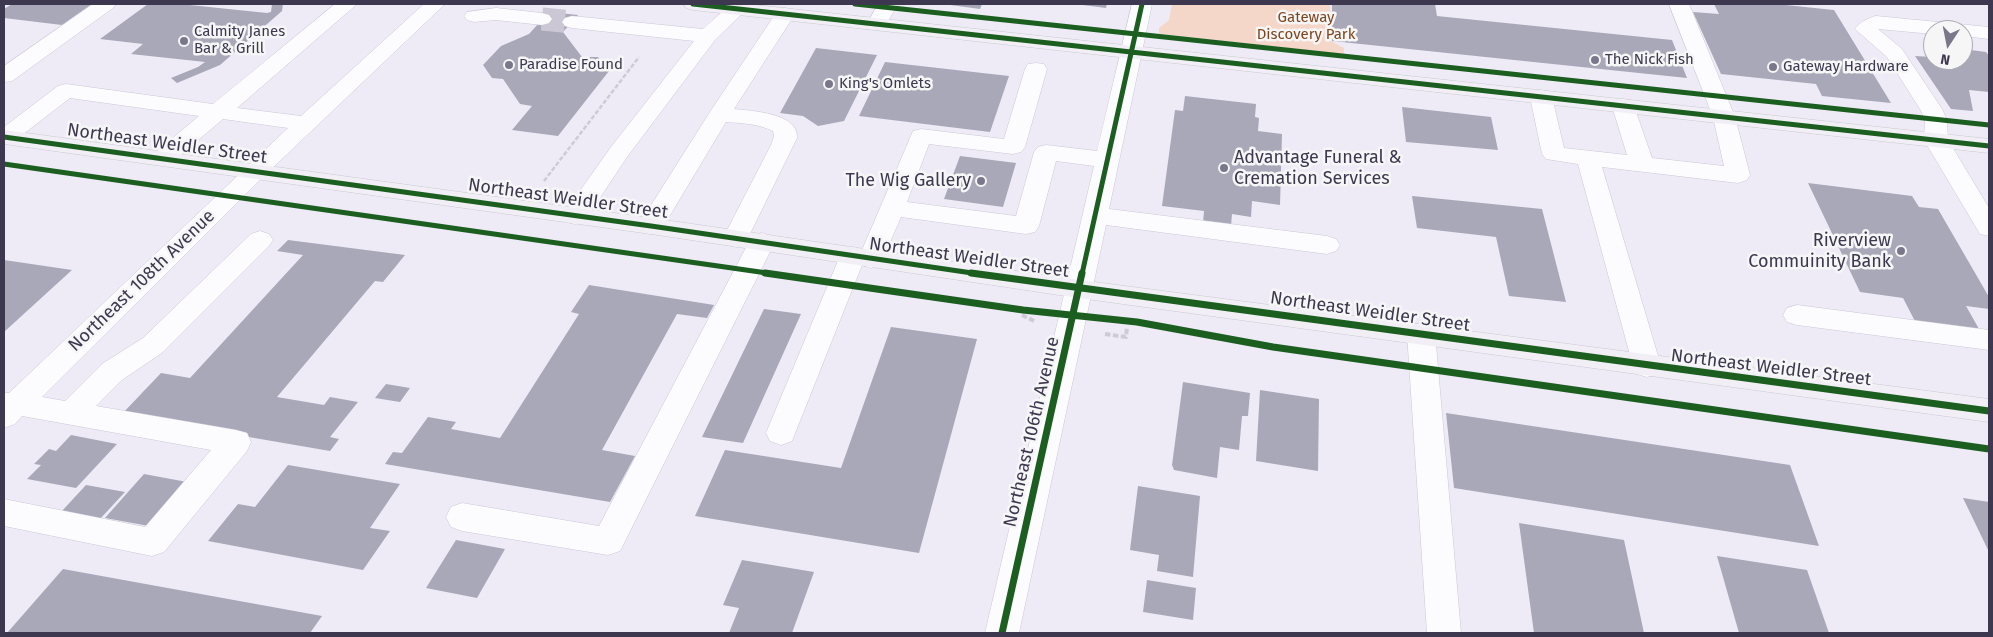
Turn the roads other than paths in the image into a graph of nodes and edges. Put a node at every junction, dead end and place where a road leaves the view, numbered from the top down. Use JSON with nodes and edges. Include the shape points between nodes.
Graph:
{"nodes":[{"id":1,"x":106,"y":4,"type":"edge"},
{"id":2,"x":347,"y":4,"type":"edge"},
{"id":3,"x":436,"y":4,"type":"edge"},
{"id":4,"x":693,"y":4,"type":"edge"},
{"id":5,"x":888,"y":4,"type":"edge"},
{"id":6,"x":1142,"y":4,"type":"edge"},
{"id":7,"x":1679,"y":4,"type":"edge"},
{"id":8,"x":740,"y":6,"type":"edge"},
{"id":9,"x":785,"y":14,"type":"junction"},
{"id":10,"x":474,"y":16,"type":"dead end"},
{"id":11,"x":542,"y":19,"type":"tunnel mouth"},
{"id":12,"x":572,"y":22,"type":"tunnel mouth"},
{"id":13,"x":877,"y":24,"type":"junction"},
{"id":14,"x":1923,"y":26,"type":"edge"},
{"id":15,"x":1973,"y":32,"type":"edge"},
{"id":16,"x":1987,"y":35,"type":"edge"},
{"id":17,"x":708,"y":36,"type":"junction"},
{"id":18,"x":1131,"y":52,"type":"junction"},
{"id":19,"x":1036,"y":69,"type":"dead end"},
{"id":20,"x":8,"y":70,"type":"edge"},
{"id":21,"x":1541,"y":97,"type":"junction"},
{"id":22,"x":1623,"y":106,"type":"junction"},
{"id":23,"x":217,"y":112,"type":"junction"},
{"id":24,"x":719,"y":115,"type":"junction"},
{"id":25,"x":1724,"y":117,"type":"junction"},
{"id":26,"x":307,"y":124,"type":"junction"},
{"id":27,"x":4,"y":137,"type":"edge"},
{"id":28,"x":1936,"y":140,"type":"junction"},
{"id":29,"x":1989,"y":146,"type":"edge"},
{"id":30,"x":1012,"y":147,"type":"junction"},
{"id":31,"x":1046,"y":152,"type":"junction"},
{"id":32,"x":163,"y":158,"type":"junction"},
{"id":33,"x":1588,"y":158,"type":"junction"},
{"id":34,"x":1107,"y":160,"type":"junction"},
{"id":35,"x":1642,"y":165,"type":"junction"},
{"id":36,"x":256,"y":171,"type":"junction"},
{"id":37,"x":892,"y":208,"type":"junction"},
{"id":38,"x":1095,"y":215,"type":"junction"},
{"id":39,"x":575,"y":216,"type":"junction"},
{"id":40,"x":651,"y":226,"type":"junction"},
{"id":41,"x":1989,"y":228,"type":"edge"},
{"id":42,"x":260,"y":240,"type":"dead end"},
{"id":43,"x":749,"y":240,"type":"junction"},
{"id":44,"x":1327,"y":245,"type":"dead end"},
{"id":45,"x":862,"y":257,"type":"junction"},
{"id":46,"x":1079,"y":289,"type":"junction"},
{"id":47,"x":1797,"y":315,"type":"dead end"},
{"id":48,"x":1421,"y":333,"type":"junction"},
{"id":49,"x":1989,"y":340,"type":"edge"},
{"id":50,"x":1647,"y":366,"type":"junction"},
{"id":51,"x":8,"y":408,"type":"edge"},
{"id":52,"x":1989,"y":411,"type":"edge"},
{"id":53,"x":71,"y":413,"type":"junction"},
{"id":54,"x":780,"y":433,"type":"dead end"},
{"id":55,"x":4,"y":514,"type":"edge"},
{"id":56,"x":462,"y":517,"type":"dead end"},
{"id":57,"x":1002,"y":633,"type":"edge"},
{"id":58,"x":1444,"y":633,"type":"edge"}],
"edges":[{"from":1,"to":20,"type":"street"},
{"from":2,"to":23,"type":"street"},
{"from":3,"to":26,"type":"street","name":"Northeast 108th Avenue"},
{"from":4,"to":8,"type":"main road"},
{"from":5,"to":13,"type":"street"},
{"from":6,"to":18,"type":"street","name":"Northeast 106th Avenue"},
{"from":7,"to":25,"type":"street"},
{"from":8,"to":9,"type":"main road"},
{"from":8,"to":17,"type":"street"},
{"from":9,"to":13,"type":"main road"},
{"from":9,"to":24,"type":"street"},
{"from":10,"to":11,"type":"street","via":[[496,14]]},
{"from":12,"to":17,"type":"street"},
{"from":13,"to":18,"type":"main road"},
{"from":14,"to":28,"type":"street","via":[[1876,22],[1865,29],[1896,53],[1931,109],[1936,120]]},
{"from":15,"to":16,"type":"street"},
{"from":17,"to":39,"type":"street","via":[[619,152]]},
{"from":18,"to":21,"type":"main road"},
{"from":18,"to":34,"type":"street","name":"Northeast 106th Avenue"},
{"from":19,"to":30,"type":"street"},
{"from":21,"to":22,"type":"main road"},
{"from":21,"to":33,"type":"street","via":[[1554,154]]},
{"from":22,"to":25,"type":"main road"},
{"from":22,"to":35,"type":"street"},
{"from":23,"to":26,"type":"street"},
{"from":23,"to":27,"type":"street","via":[[66,90]]},
{"from":23,"to":32,"type":"street"},
{"from":24,"to":40,"type":"street"},
{"from":24,"to":43,"type":"street","via":[[769,121],[781,124],[785,129],[786,136]]},
{"from":25,"to":28,"type":"main road"},
{"from":25,"to":35,"type":"street","via":[[1738,176]]},
{"from":26,"to":36,"type":"street","name":"Northeast 108th Avenue"},
{"from":27,"to":32,"type":"main road","name":"Northeast Weidler Street"},
{"from":28,"to":29,"type":"main road"},
{"from":28,"to":41,"type":"street"},
{"from":30,"to":31,"type":"street"},
{"from":30,"to":37,"type":"street","via":[[921,136]]},
{"from":31,"to":34,"type":"street"},
{"from":31,"to":37,"type":"street","via":[[1026,226]]},
{"from":32,"to":36,"type":"main road","name":"Northeast Weidler Street"},
{"from":33,"to":35,"type":"street"},
{"from":33,"to":50,"type":"street"},
{"from":34,"to":38,"type":"street","name":"Northeast 106th Avenue"},
{"from":36,"to":39,"type":"main road","name":"Northeast Weidler Street"},
{"from":36,"to":51,"type":"street","name":"Northeast 108th Avenue"},
{"from":37,"to":45,"type":"street"},
{"from":38,"to":44,"type":"street"},
{"from":38,"to":46,"type":"street","name":"Northeast 106th Avenue"},
{"from":39,"to":40,"type":"main road","name":"Northeast Weidler Street"},
{"from":40,"to":43,"type":"main road","name":"Northeast Weidler Street"},
{"from":42,"to":53,"type":"street","via":[[153,345],[112,372]]},
{"from":43,"to":45,"type":"main road","name":"Northeast Weidler Street"},
{"from":43,"to":56,"type":"street","via":[[608,541]]},
{"from":45,"to":46,"type":"main road","name":"Northeast Weidler Street"},
{"from":45,"to":54,"type":"street"},
{"from":46,"to":48,"type":"main road","name":"Northeast Weidler Street"},
{"from":46,"to":57,"type":"street","name":"Northeast 106th Avenue"},
{"from":47,"to":49,"type":"street"},
{"from":48,"to":50,"type":"main road","name":"Northeast Weidler Street"},
{"from":48,"to":58,"type":"street"},
{"from":50,"to":52,"type":"main road","name":"Northeast Weidler Street"},
{"from":51,"to":53,"type":"street"},
{"from":53,"to":55,"type":"street","via":[[236,442],[152,542]]}]}
